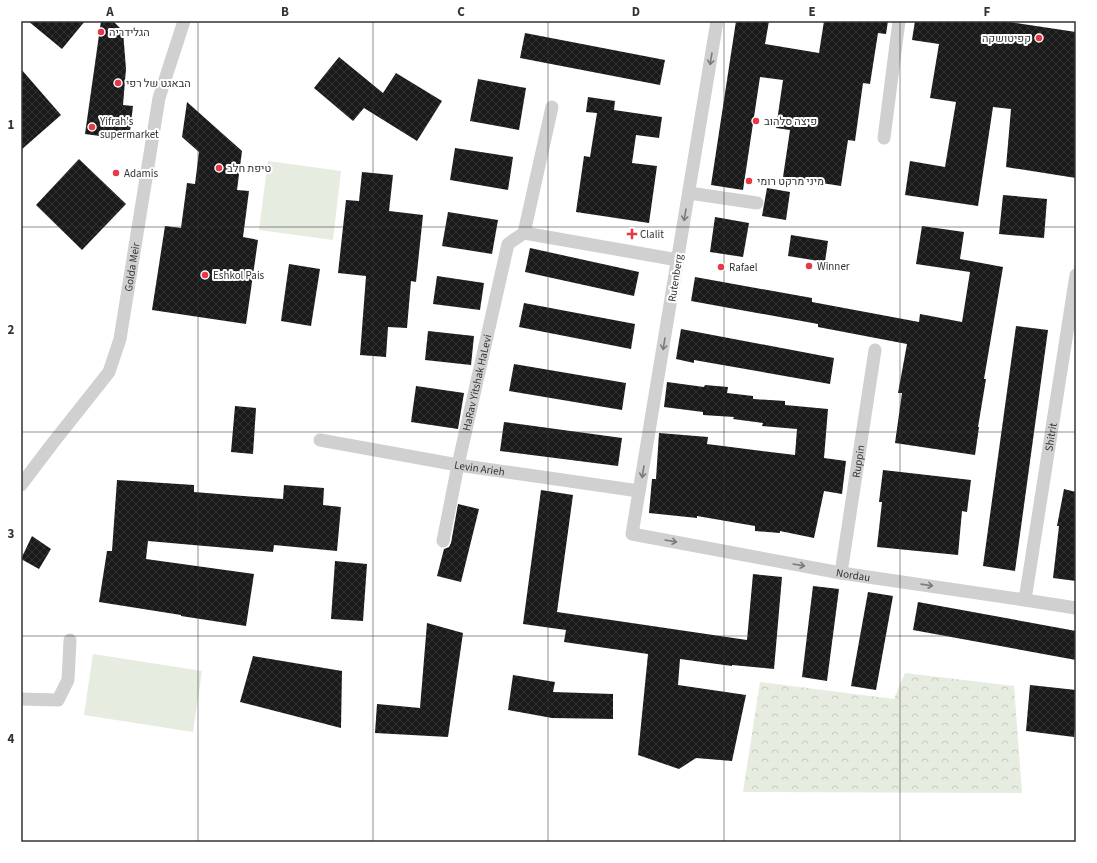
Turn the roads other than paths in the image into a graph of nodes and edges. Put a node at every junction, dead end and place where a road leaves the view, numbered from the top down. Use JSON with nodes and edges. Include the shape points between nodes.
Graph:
{"nodes":[{"id":1,"x":183,"y":21,"type":"edge"},
{"id":2,"x":717,"y":21,"type":"edge"},
{"id":3,"x":899,"y":21,"type":"edge"},
{"id":4,"x":552,"y":107,"type":"dead end"},
{"id":5,"x":884,"y":138,"type":"dead end"},
{"id":6,"x":689,"y":193,"type":"junction"},
{"id":7,"x":757,"y":203,"type":"dead end"},
{"id":8,"x":524,"y":233,"type":"junction"},
{"id":9,"x":678,"y":260,"type":"junction"},
{"id":10,"x":1076,"y":275,"type":"edge"},
{"id":11,"x":875,"y":350,"type":"dead end"},
{"id":12,"x":320,"y":440,"type":"dead end"},
{"id":13,"x":458,"y":465,"type":"junction"},
{"id":14,"x":21,"y":485,"type":"edge"},
{"id":15,"x":639,"y":491,"type":"junction"},
{"id":16,"x":632,"y":534,"type":"joint"},
{"id":17,"x":443,"y":541,"type":"dead end"},
{"id":18,"x":841,"y":573,"type":"junction"},
{"id":19,"x":1025,"y":600,"type":"junction"},
{"id":20,"x":1076,"y":608,"type":"edge"},
{"id":21,"x":70,"y":640,"type":"dead end"},
{"id":22,"x":21,"y":699,"type":"edge"}],
"edges":[{"from":1,"to":14,"type":"street","name":"Golda Meir","via":[[158,98],[120,339],[109,372]]},
{"from":2,"to":6,"type":"street","name":"Rutenberg","one_way":true},
{"from":3,"to":5,"type":"street"},
{"from":4,"to":8,"type":"street"},
{"from":6,"to":7,"type":"street"},
{"from":6,"to":9,"type":"street","name":"Rutenberg","one_way":true},
{"from":8,"to":9,"type":"street"},
{"from":8,"to":13,"type":"street","name":"HaRav Yitshak HaLevi","via":[[508,244]]},
{"from":9,"to":15,"type":"street","name":"Rutenberg","one_way":true},
{"from":10,"to":19,"type":"street","name":"Shitrit"},
{"from":11,"to":18,"type":"street","name":"Ruppin"},
{"from":12,"to":13,"type":"street","name":"Levin Arieh"},
{"from":13,"to":15,"type":"street","name":"Levin Arieh"},
{"from":13,"to":17,"type":"street","name":"HaRav Yitshak HaLevi"},
{"from":15,"to":16,"type":"street","name":"Rutenberg"},
{"from":16,"to":18,"type":"street","name":"Nordau","one_way":true},
{"from":18,"to":19,"type":"street","name":"Nordau","one_way":true},
{"from":19,"to":20,"type":"street","name":"Nordau"},
{"from":21,"to":22,"type":"street","via":[[68,680],[58,700]]}]}
